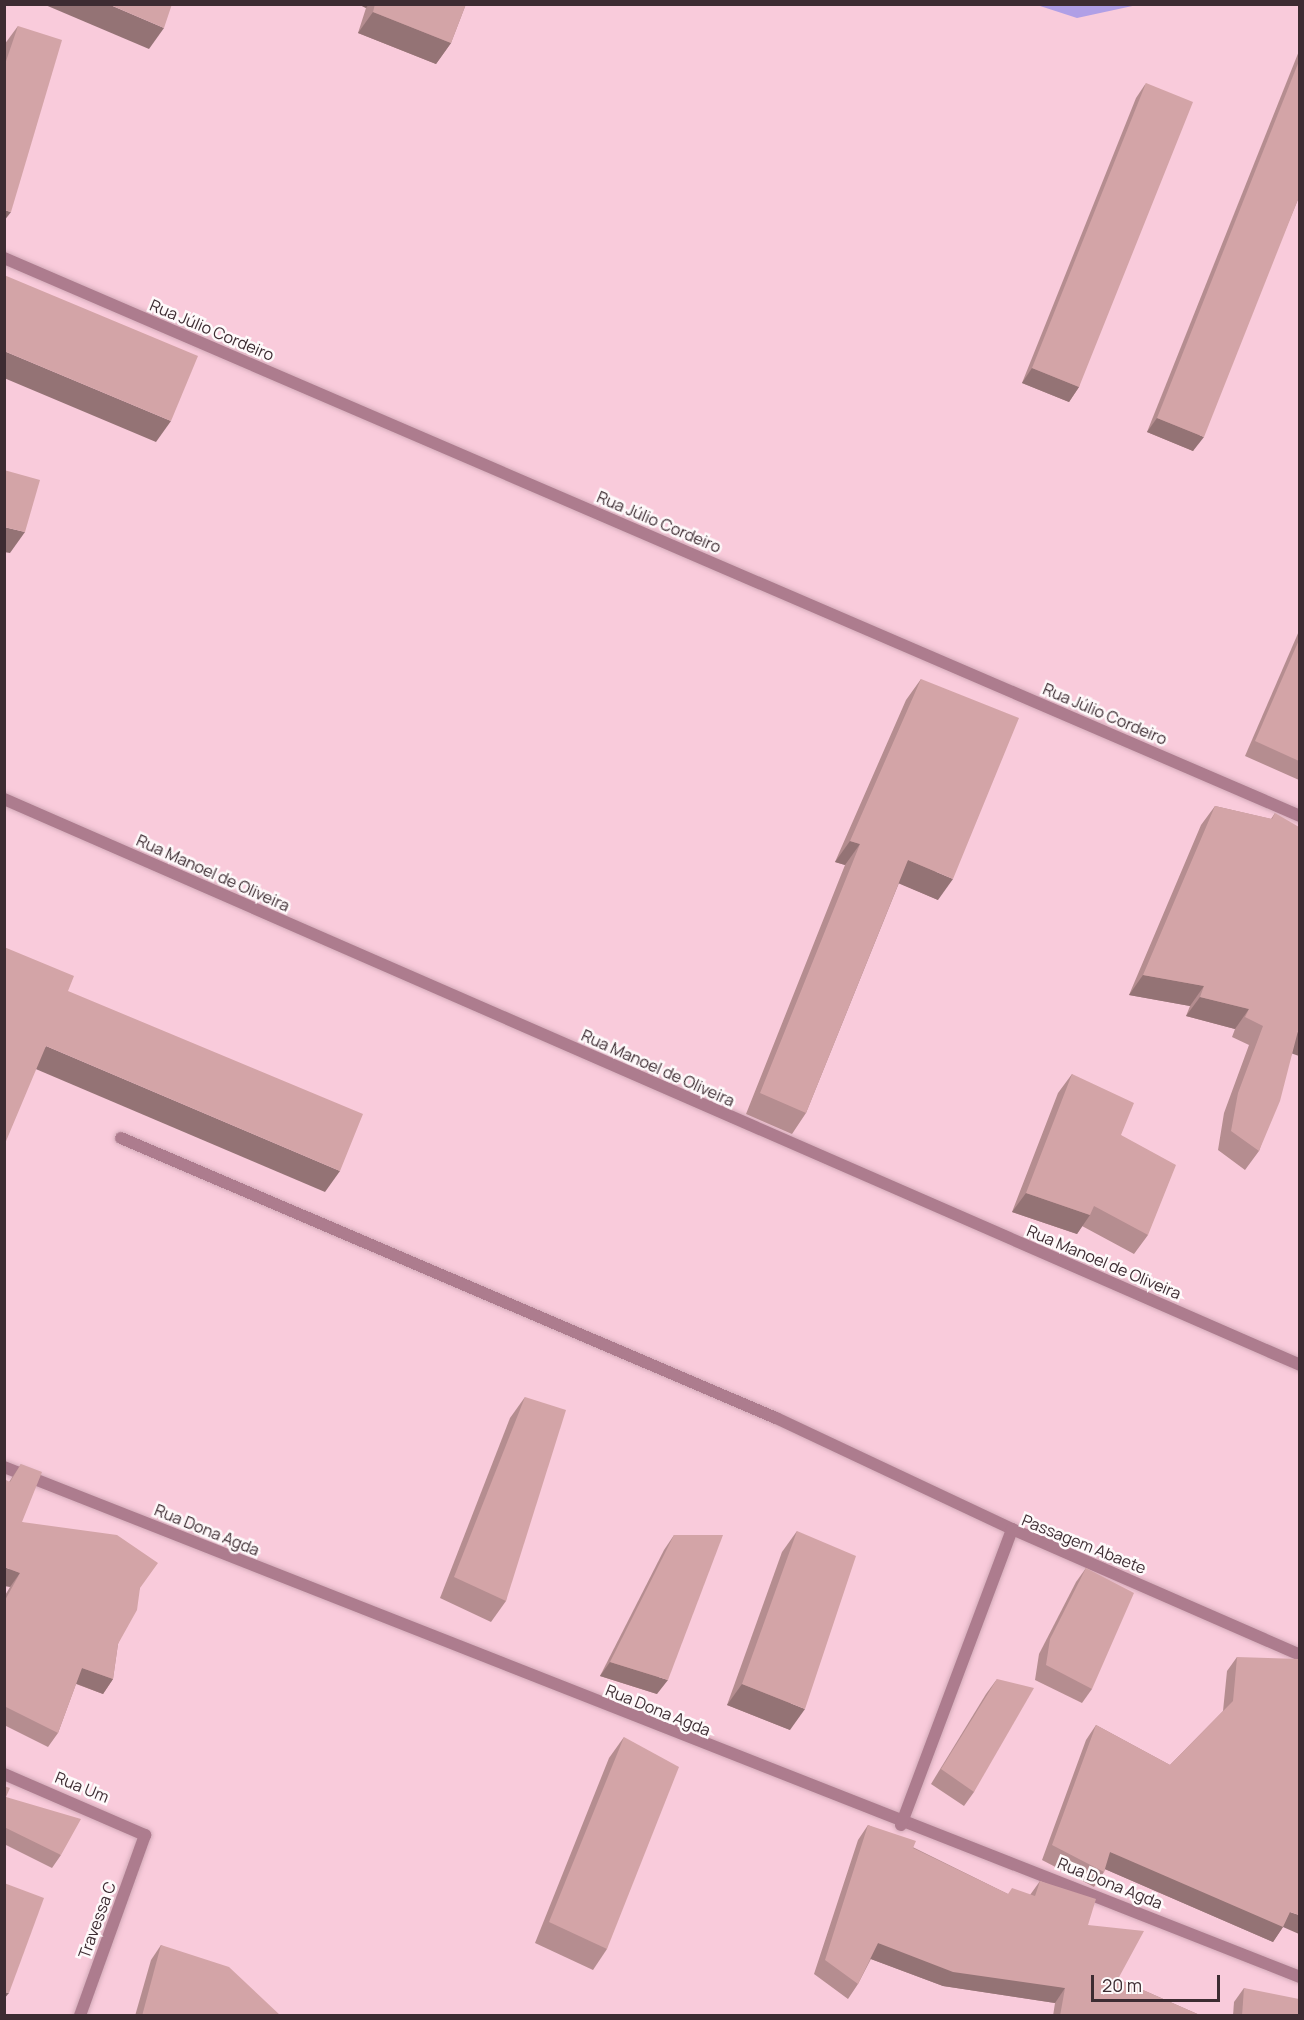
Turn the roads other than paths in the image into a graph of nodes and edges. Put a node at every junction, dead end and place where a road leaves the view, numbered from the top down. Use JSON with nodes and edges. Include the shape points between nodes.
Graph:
{"nodes":[{"id":1,"x":4,"y":258,"type":"edge"},
{"id":2,"x":4,"y":799,"type":"edge"},
{"id":3,"x":1299,"y":816,"type":"edge"},
{"id":4,"x":121,"y":1138,"type":"dead end"},
{"id":5,"x":1299,"y":1365,"type":"edge"},
{"id":6,"x":4,"y":1467,"type":"edge"},
{"id":7,"x":1012,"y":1528,"type":"junction"},
{"id":8,"x":1299,"y":1655,"type":"edge"},
{"id":9,"x":4,"y":1774,"type":"edge"},
{"id":10,"x":901,"y":1825,"type":"junction"},
{"id":11,"x":145,"y":1835,"type":"joint"},
{"id":12,"x":1299,"y":1977,"type":"edge"},
{"id":13,"x":80,"y":2016,"type":"edge"}],
"edges":[{"from":1,"to":3,"type":"street","name":"Rua Júlio Cordeiro"},
{"from":2,"to":5,"type":"street","name":"Rua Manoel de Oliveira"},
{"from":4,"to":7,"type":"street","via":[[776,1418]]},
{"from":6,"to":10,"type":"street","name":"Rua Dona Agda"},
{"from":7,"to":8,"type":"street","name":"Passagem Abaete"},
{"from":7,"to":10,"type":"street","name":"Passagem Abaete"},
{"from":9,"to":11,"type":"street","name":"Rua Um"},
{"from":10,"to":12,"type":"street","name":"Rua Dona Agda","via":[[911,1822]]},
{"from":11,"to":13,"type":"street","name":"Travessa C"}]}
